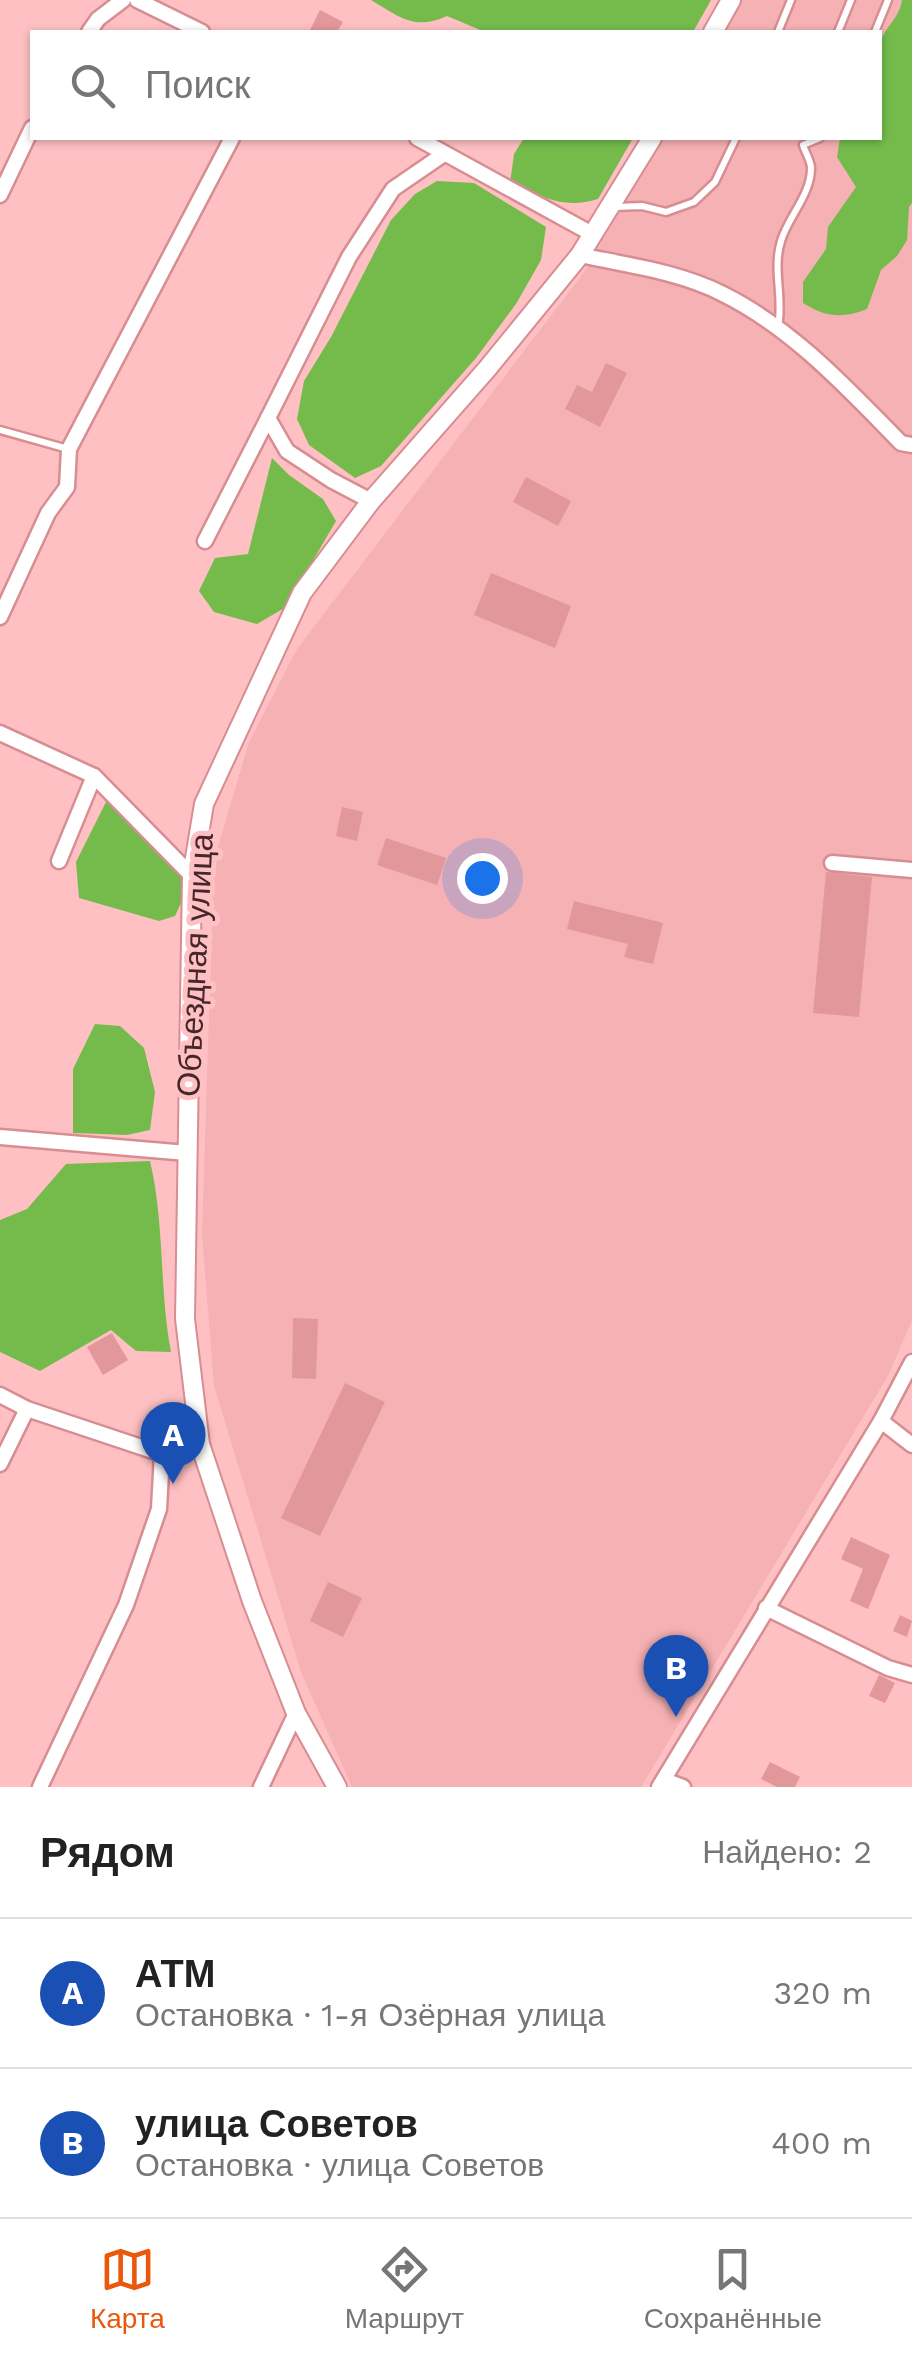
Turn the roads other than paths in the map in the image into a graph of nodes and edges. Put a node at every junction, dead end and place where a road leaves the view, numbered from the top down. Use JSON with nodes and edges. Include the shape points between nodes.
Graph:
{"nodes":[{"id":1,"x":124,"y":0,"type":"edge"},
{"id":2,"x":137,"y":0,"type":"edge"},
{"id":3,"x":731,"y":0,"type":"edge"},
{"id":4,"x":791,"y":0,"type":"edge"},
{"id":5,"x":851,"y":0,"type":"edge"},
{"id":6,"x":888,"y":0,"type":"edge"},
{"id":7,"x":91,"y":30,"type":"edge"},
{"id":8,"x":198,"y":30,"type":"edge"},
{"id":9,"x":713,"y":30,"type":"edge"},
{"id":10,"x":779,"y":30,"type":"edge"},
{"id":11,"x":839,"y":30,"type":"edge"},
{"id":12,"x":876,"y":30,"type":"edge"},
{"id":13,"x":30,"y":132,"type":"edge"},
{"id":14,"x":231,"y":140,"type":"edge"},
{"id":15,"x":421,"y":140,"type":"edge"},
{"id":16,"x":651,"y":140,"type":"edge"},
{"id":17,"x":735,"y":140,"type":"edge"},
{"id":18,"x":810,"y":140,"type":"edge"},
{"id":19,"x":816,"y":140,"type":"edge"},
{"id":20,"x":803,"y":146,"type":"junction"},
{"id":21,"x":444,"y":154,"type":"junction"},
{"id":22,"x":0,"y":196,"type":"edge"},
{"id":23,"x":612,"y":207,"type":"junction"},
{"id":24,"x":594,"y":235,"type":"junction"},
{"id":25,"x":580,"y":255,"type":"junction"},
{"id":26,"x":778,"y":328,"type":"junction"},
{"id":27,"x":268,"y":418,"type":"junction"},
{"id":28,"x":0,"y":430,"type":"edge"},
{"id":29,"x":912,"y":445,"type":"edge"},
{"id":30,"x":69,"y":449,"type":"junction"},
{"id":31,"x":371,"y":501,"type":"junction"},
{"id":32,"x":206,"y":540,"type":"dead end"},
{"id":33,"x":0,"y":617,"type":"edge"},
{"id":34,"x":0,"y":733,"type":"edge"},
{"id":35,"x":94,"y":776,"type":"junction"},
{"id":36,"x":59,"y":861,"type":"dead end"},
{"id":37,"x":832,"y":863,"type":"dead end"},
{"id":38,"x":912,"y":870,"type":"edge"},
{"id":39,"x":192,"y":876,"type":"junction"},
{"id":40,"x":0,"y":1136,"type":"edge"},
{"id":41,"x":187,"y":1153,"type":"junction"},
{"id":42,"x":912,"y":1362,"type":"edge"},
{"id":43,"x":0,"y":1395,"type":"edge"},
{"id":44,"x":27,"y":1409,"type":"junction"},
{"id":45,"x":882,"y":1421,"type":"junction"},
{"id":46,"x":200,"y":1444,"type":"junction"},
{"id":47,"x":912,"y":1445,"type":"edge"},
{"id":48,"x":162,"y":1454,"type":"junction"},
{"id":49,"x":0,"y":1464,"type":"edge"},
{"id":50,"x":766,"y":1608,"type":"junction"},
{"id":51,"x":912,"y":1675,"type":"edge"},
{"id":52,"x":296,"y":1713,"type":"junction"},
{"id":53,"x":662,"y":1783,"type":"edge"},
{"id":54,"x":40,"y":1787,"type":"edge"},
{"id":55,"x":261,"y":1787,"type":"edge"},
{"id":56,"x":336,"y":1787,"type":"edge"},
{"id":57,"x":683,"y":1787,"type":"edge"}],
"edges":[{"from":1,"to":7,"type":"street"},
{"from":2,"to":8,"type":"street"},
{"from":3,"to":9,"type":"main road"},
{"from":4,"to":10,"type":"lane"},
{"from":5,"to":11,"type":"lane"},
{"from":6,"to":12,"type":"lane"},
{"from":13,"to":22,"type":"street"},
{"from":14,"to":30,"type":"street"},
{"from":15,"to":21,"type":"street"},
{"from":16,"to":23,"type":"main road","name":"Объездная улица"},
{"from":17,"to":23,"type":"lane","via":[[715,182],[694,202],[666,212]]},
{"from":18,"to":20,"type":"lane"},
{"from":19,"to":20,"type":"lane"},
{"from":20,"to":26,"type":"lane","via":[[811,168],[781,240]]},
{"from":21,"to":24,"type":"street"},
{"from":21,"to":27,"type":"street","via":[[393,189],[349,257]]},
{"from":23,"to":24,"type":"main road","name":"Объездная улица"},
{"from":24,"to":25,"type":"main road","name":"Объездная улица"},
{"from":25,"to":26,"type":"street","via":[[719,292]]},
{"from":25,"to":31,"type":"main road","name":"Объездная улица"},
{"from":26,"to":29,"type":"street","via":[[902,443]]},
{"from":27,"to":31,"type":"street","via":[[287,450]]},
{"from":27,"to":32,"type":"street"},
{"from":28,"to":30,"type":"lane"},
{"from":30,"to":33,"type":"street","via":[[66,487]]},
{"from":31,"to":39,"type":"main road","name":"Объездная улица","via":[[302,592],[204,804]]},
{"from":34,"to":35,"type":"street"},
{"from":35,"to":36,"type":"street"},
{"from":35,"to":39,"type":"street"},
{"from":37,"to":38,"type":"street"},
{"from":39,"to":41,"type":"main road","name":"Объездная улица"},
{"from":40,"to":41,"type":"street"},
{"from":41,"to":46,"type":"main road","name":"Объездная улица","via":[[185,1319]]},
{"from":42,"to":45,"type":"street"},
{"from":43,"to":44,"type":"street"},
{"from":44,"to":48,"type":"street"},
{"from":44,"to":49,"type":"street"},
{"from":45,"to":47,"type":"street"},
{"from":45,"to":50,"type":"street"},
{"from":46,"to":48,"type":"street"},
{"from":46,"to":52,"type":"main road","name":"Объездная улица"},
{"from":48,"to":54,"type":"street","via":[[159,1509],[126,1605]]},
{"from":50,"to":51,"type":"street"},
{"from":50,"to":53,"type":"street"},
{"from":52,"to":55,"type":"street"},
{"from":52,"to":56,"type":"main road","name":"Объездная улица"},
{"from":53,"to":57,"type":"street"}]}
